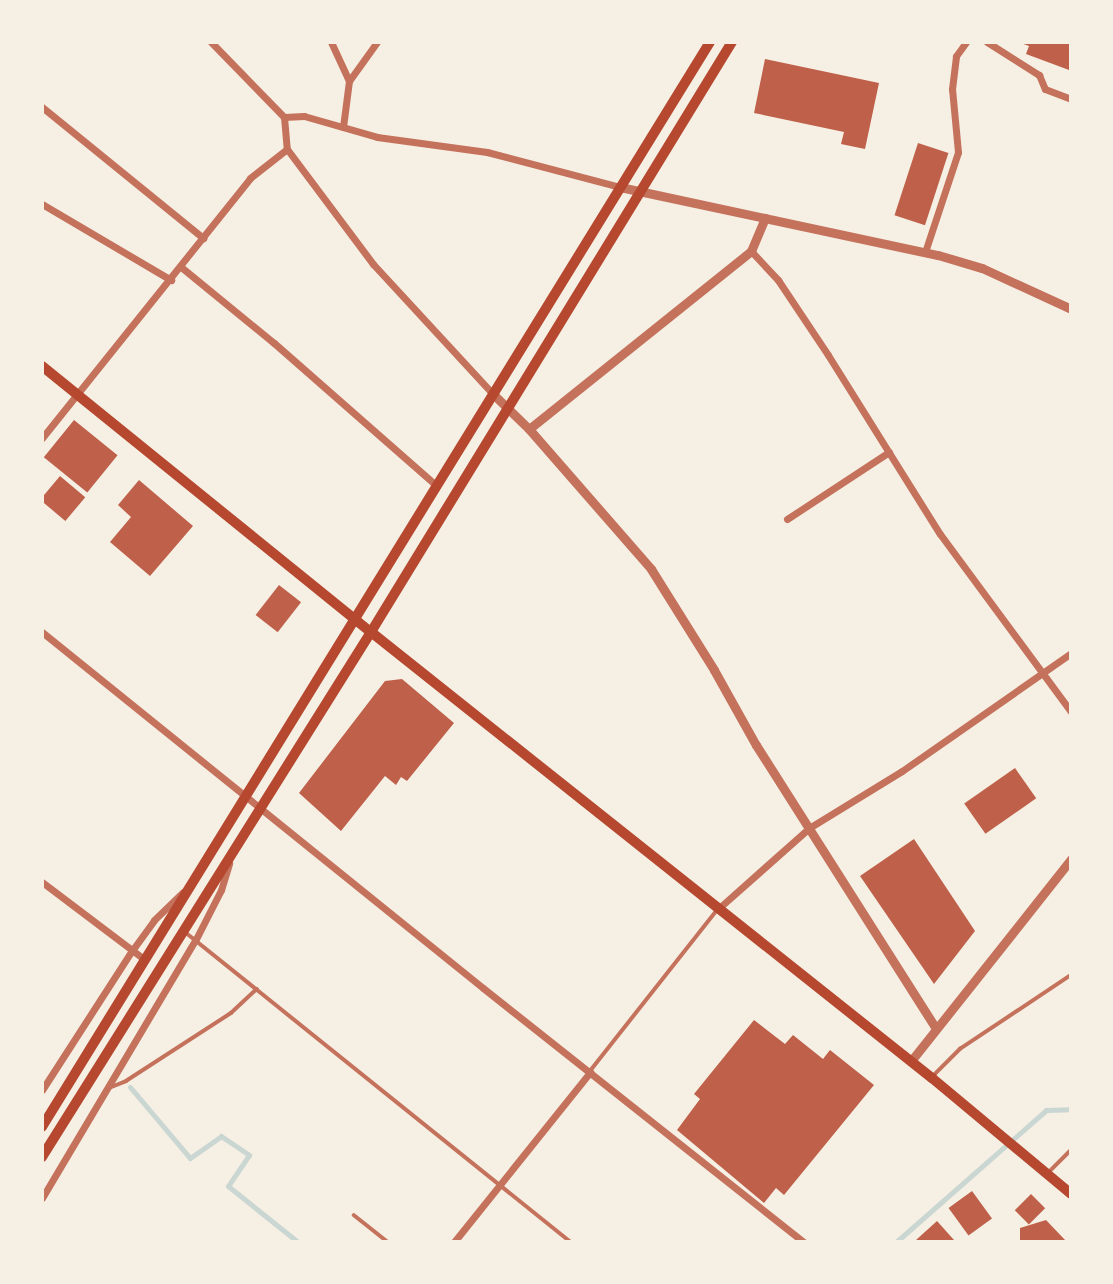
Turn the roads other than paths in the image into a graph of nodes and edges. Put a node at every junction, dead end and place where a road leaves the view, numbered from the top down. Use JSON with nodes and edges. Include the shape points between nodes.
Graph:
{"nodes":[{"id":1,"x":211,"y":42,"type":"edge"},
{"id":2,"x":331,"y":42,"type":"edge"},
{"id":3,"x":377,"y":42,"type":"edge"},
{"id":4,"x":710,"y":42,"type":"edge"},
{"id":5,"x":732,"y":42,"type":"edge"},
{"id":6,"x":966,"y":42,"type":"edge"},
{"id":7,"x":987,"y":42,"type":"edge"},
{"id":8,"x":349,"y":81,"type":"junction"},
{"id":9,"x":1071,"y":99,"type":"edge"},
{"id":10,"x":42,"y":107,"type":"edge"},
{"id":11,"x":284,"y":117,"type":"junction"},
{"id":12,"x":342,"y":127,"type":"junction"},
{"id":13,"x":287,"y":149,"type":"junction"},
{"id":14,"x":620,"y":187,"type":"junction"},
{"id":15,"x":640,"y":190,"type":"junction"},
{"id":16,"x":42,"y":204,"type":"edge"},
{"id":17,"x":765,"y":218,"type":"junction"},
{"id":18,"x":203,"y":239,"type":"junction"},
{"id":19,"x":751,"y":251,"type":"junction"},
{"id":20,"x":925,"y":252,"type":"junction"},
{"id":21,"x":181,"y":267,"type":"junction"},
{"id":22,"x":171,"y":280,"type":"junction"},
{"id":23,"x":1071,"y":310,"type":"edge"},
{"id":24,"x":42,"y":366,"type":"edge"},
{"id":25,"x":493,"y":394,"type":"junction"},
{"id":26,"x":78,"y":395,"type":"junction"},
{"id":27,"x":507,"y":409,"type":"junction"},
{"id":28,"x":529,"y":429,"type":"junction"},
{"id":29,"x":42,"y":439,"type":"edge"},
{"id":30,"x":889,"y":452,"type":"junction"},
{"id":31,"x":437,"y":486,"type":"junction"},
{"id":32,"x":788,"y":519,"type":"dead end"},
{"id":33,"x":355,"y":620,"type":"junction"},
{"id":34,"x":42,"y":632,"type":"edge"},
{"id":35,"x":371,"y":632,"type":"junction"},
{"id":36,"x":1071,"y":653,"type":"edge"},
{"id":37,"x":1044,"y":672,"type":"junction"},
{"id":38,"x":1071,"y":712,"type":"edge"},
{"id":39,"x":248,"y":796,"type":"junction"},
{"id":40,"x":261,"y":807,"type":"junction"},
{"id":41,"x":809,"y":828,"type":"junction"},
{"id":42,"x":232,"y":852,"type":"junction"},
{"id":43,"x":1071,"y":859,"type":"edge"},
{"id":44,"x":197,"y":878,"type":"junction"},
{"id":45,"x":42,"y":882,"type":"edge"},
{"id":46,"x":719,"y":908,"type":"junction"},
{"id":47,"x":182,"y":930,"type":"junction"},
{"id":48,"x":196,"y":939,"type":"junction"},
{"id":49,"x":131,"y":952,"type":"junction"},
{"id":50,"x":145,"y":960,"type":"junction"},
{"id":51,"x":1071,"y":975,"type":"edge"},
{"id":52,"x":257,"y":989,"type":"junction"},
{"id":53,"x":936,"y":1029,"type":"junction"},
{"id":54,"x":911,"y":1061,"type":"junction"},
{"id":55,"x":590,"y":1072,"type":"junction"},
{"id":56,"x":932,"y":1078,"type":"junction"},
{"id":57,"x":108,"y":1089,"type":"junction"},
{"id":58,"x":42,"y":1090,"type":"edge"},
{"id":59,"x":42,"y":1127,"type":"edge"},
{"id":60,"x":1071,"y":1150,"type":"edge"},
{"id":61,"x":42,"y":1157,"type":"edge"},
{"id":62,"x":1047,"y":1174,"type":"junction"},
{"id":63,"x":499,"y":1185,"type":"junction"},
{"id":64,"x":1071,"y":1194,"type":"edge"},
{"id":65,"x":42,"y":1198,"type":"edge"},
{"id":66,"x":354,"y":1215,"type":"dead end"},
{"id":67,"x":388,"y":1242,"type":"edge"},
{"id":68,"x":454,"y":1242,"type":"edge"},
{"id":69,"x":572,"y":1242,"type":"edge"},
{"id":70,"x":803,"y":1242,"type":"edge"}],
"edges":[{"from":1,"to":11,"type":"street"},
{"from":2,"to":8,"type":"street"},
{"from":3,"to":8,"type":"street"},
{"from":4,"to":14,"type":"main road"},
{"from":5,"to":15,"type":"main road"},
{"from":6,"to":20,"type":"street","via":[[956,55],[952,89],[958,152]]},
{"from":7,"to":9,"type":"street","via":[[1039,75],[1045,89]]},
{"from":8,"to":12,"type":"street"},
{"from":10,"to":18,"type":"street"},
{"from":11,"to":12,"type":"street"},
{"from":11,"to":13,"type":"street"},
{"from":12,"to":14,"type":"street","via":[[377,137],[487,152]]},
{"from":13,"to":18,"type":"street","via":[[250,178]]},
{"from":13,"to":25,"type":"street","via":[[373,264]]},
{"from":14,"to":15,"type":"street"},
{"from":14,"to":25,"type":"main road"},
{"from":15,"to":17,"type":"street"},
{"from":15,"to":27,"type":"main road"},
{"from":16,"to":22,"type":"street"},
{"from":17,"to":19,"type":"street"},
{"from":17,"to":20,"type":"street"},
{"from":18,"to":21,"type":"street"},
{"from":19,"to":28,"type":"street"},
{"from":19,"to":30,"type":"street","via":[[785,291]]},
{"from":20,"to":23,"type":"street","via":[[982,268]]},
{"from":21,"to":22,"type":"street"},
{"from":21,"to":31,"type":"street"},
{"from":22,"to":26,"type":"street"},
{"from":24,"to":26,"type":"main road"},
{"from":25,"to":27,"type":"street"},
{"from":25,"to":31,"type":"main road"},
{"from":26,"to":29,"type":"street"},
{"from":26,"to":33,"type":"main road"},
{"from":27,"to":28,"type":"street"},
{"from":27,"to":35,"type":"main road"},
{"from":28,"to":41,"type":"street","via":[[651,569]]},
{"from":30,"to":32,"type":"street"},
{"from":30,"to":37,"type":"street","via":[[940,534]]},
{"from":31,"to":33,"type":"main road"},
{"from":33,"to":35,"type":"main road"},
{"from":33,"to":39,"type":"main road"},
{"from":34,"to":39,"type":"street"},
{"from":35,"to":40,"type":"main road"},
{"from":35,"to":46,"type":"main road"},
{"from":36,"to":37,"type":"street"},
{"from":37,"to":38,"type":"street"},
{"from":37,"to":41,"type":"street","via":[[902,771]]},
{"from":39,"to":40,"type":"street"},
{"from":39,"to":44,"type":"main road"},
{"from":40,"to":42,"type":"main road"},
{"from":40,"to":55,"type":"street"},
{"from":41,"to":46,"type":"street"},
{"from":41,"to":53,"type":"street"},
{"from":42,"to":47,"type":"main road"},
{"from":42,"to":48,"type":"street","via":[[221,890]]},
{"from":43,"to":53,"type":"street"},
{"from":44,"to":49,"type":"street","via":[[154,920]]},
{"from":44,"to":50,"type":"main road"},
{"from":45,"to":49,"type":"street"},
{"from":46,"to":54,"type":"main road"},
{"from":46,"to":55,"type":"lane"},
{"from":47,"to":48,"type":"lane"},
{"from":47,"to":61,"type":"main road"},
{"from":48,"to":52,"type":"lane"},
{"from":48,"to":57,"type":"street"},
{"from":49,"to":50,"type":"street"},
{"from":49,"to":58,"type":"street"},
{"from":50,"to":59,"type":"main road"},
{"from":51,"to":56,"type":"lane","via":[[960,1049]]},
{"from":52,"to":57,"type":"lane","via":[[231,1013]]},
{"from":52,"to":63,"type":"lane"},
{"from":53,"to":54,"type":"street"},
{"from":54,"to":56,"type":"main road"},
{"from":55,"to":63,"type":"street"},
{"from":55,"to":70,"type":"street"},
{"from":56,"to":62,"type":"main road"},
{"from":57,"to":65,"type":"street"},
{"from":60,"to":62,"type":"lane"},
{"from":62,"to":64,"type":"main road"},
{"from":63,"to":68,"type":"street"},
{"from":63,"to":69,"type":"lane"},
{"from":66,"to":67,"type":"lane"}]}
